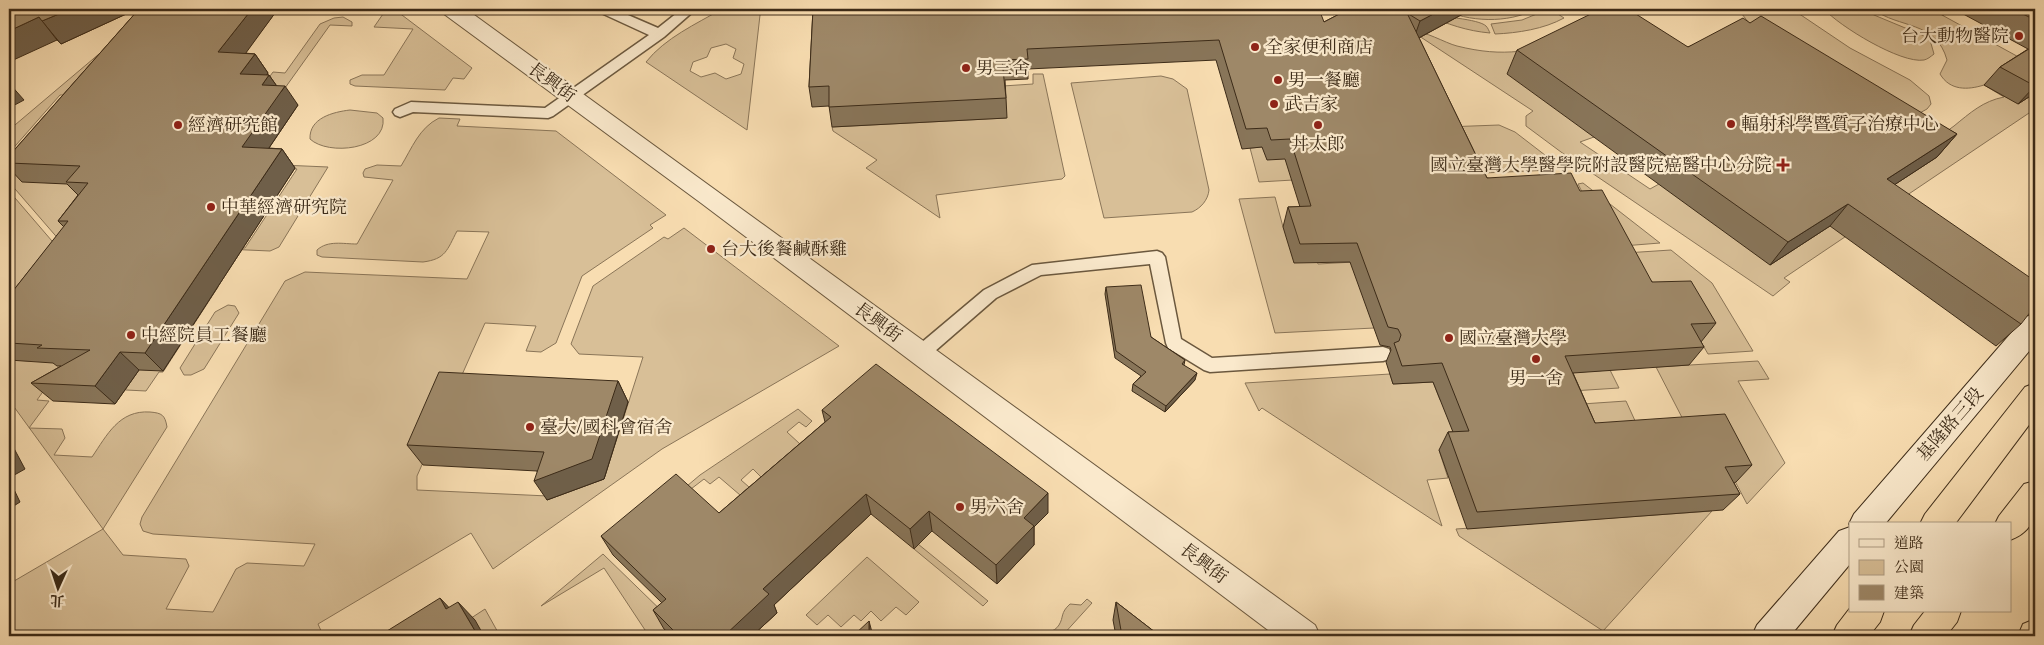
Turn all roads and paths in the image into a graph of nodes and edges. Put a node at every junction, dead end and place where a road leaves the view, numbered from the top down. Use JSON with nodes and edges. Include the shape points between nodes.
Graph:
{"nodes":[{"id":1,"x":452,"y":9,"type":"edge"},
{"id":2,"x":604,"y":9,"type":"edge"},
{"id":3,"x":690,"y":9,"type":"edge"},
{"id":4,"x":659,"y":34,"type":"junction"},
{"id":5,"x":572,"y":96,"type":"junction"},
{"id":6,"x":400,"y":112,"type":"dead end"},
{"id":7,"x":2035,"y":325,"type":"edge"},
{"id":8,"x":921,"y":353,"type":"junction"},
{"id":9,"x":1383,"y":354,"type":"dead end"},
{"id":10,"x":2035,"y":395,"type":"edge"},
{"id":11,"x":2035,"y":494,"type":"edge"},
{"id":12,"x":1867,"y":522,"type":"edge"},
{"id":13,"x":1938,"y":522,"type":"edge"},
{"id":14,"x":2012,"y":523,"type":"edge"},
{"id":15,"x":1849,"y":542,"type":"edge"},
{"id":16,"x":1867,"y":612,"type":"edge"},
{"id":17,"x":1944,"y":612,"type":"edge"},
{"id":18,"x":1303,"y":636,"type":"edge"},
{"id":19,"x":1769,"y":636,"type":"edge"},
{"id":20,"x":1849,"y":636,"type":"edge"},
{"id":21,"x":1926,"y":636,"type":"edge"}],
"edges":[{"from":1,"to":5,"type":"street","name":"長興街"},
{"from":2,"to":4,"type":"lane"},
{"from":3,"to":4,"type":"lane"},
{"from":4,"to":5,"type":"lane"},
{"from":5,"to":6,"type":"lane","via":[[548,113],[411,107]]},
{"from":5,"to":8,"type":"street","name":"長興街"},
{"from":7,"to":12,"type":"street","name":"基隆路三段"},
{"from":8,"to":9,"type":"lane","via":[[990,294],[1038,269],[1156,257],[1174,343],[1210,365]]},
{"from":8,"to":18,"type":"street","name":"長興街"},
{"from":10,"to":13,"type":"highway"},
{"from":11,"to":14,"type":"highway"},
{"from":15,"to":19,"type":"street"},
{"from":16,"to":20,"type":"highway"},
{"from":17,"to":21,"type":"highway"}]}
